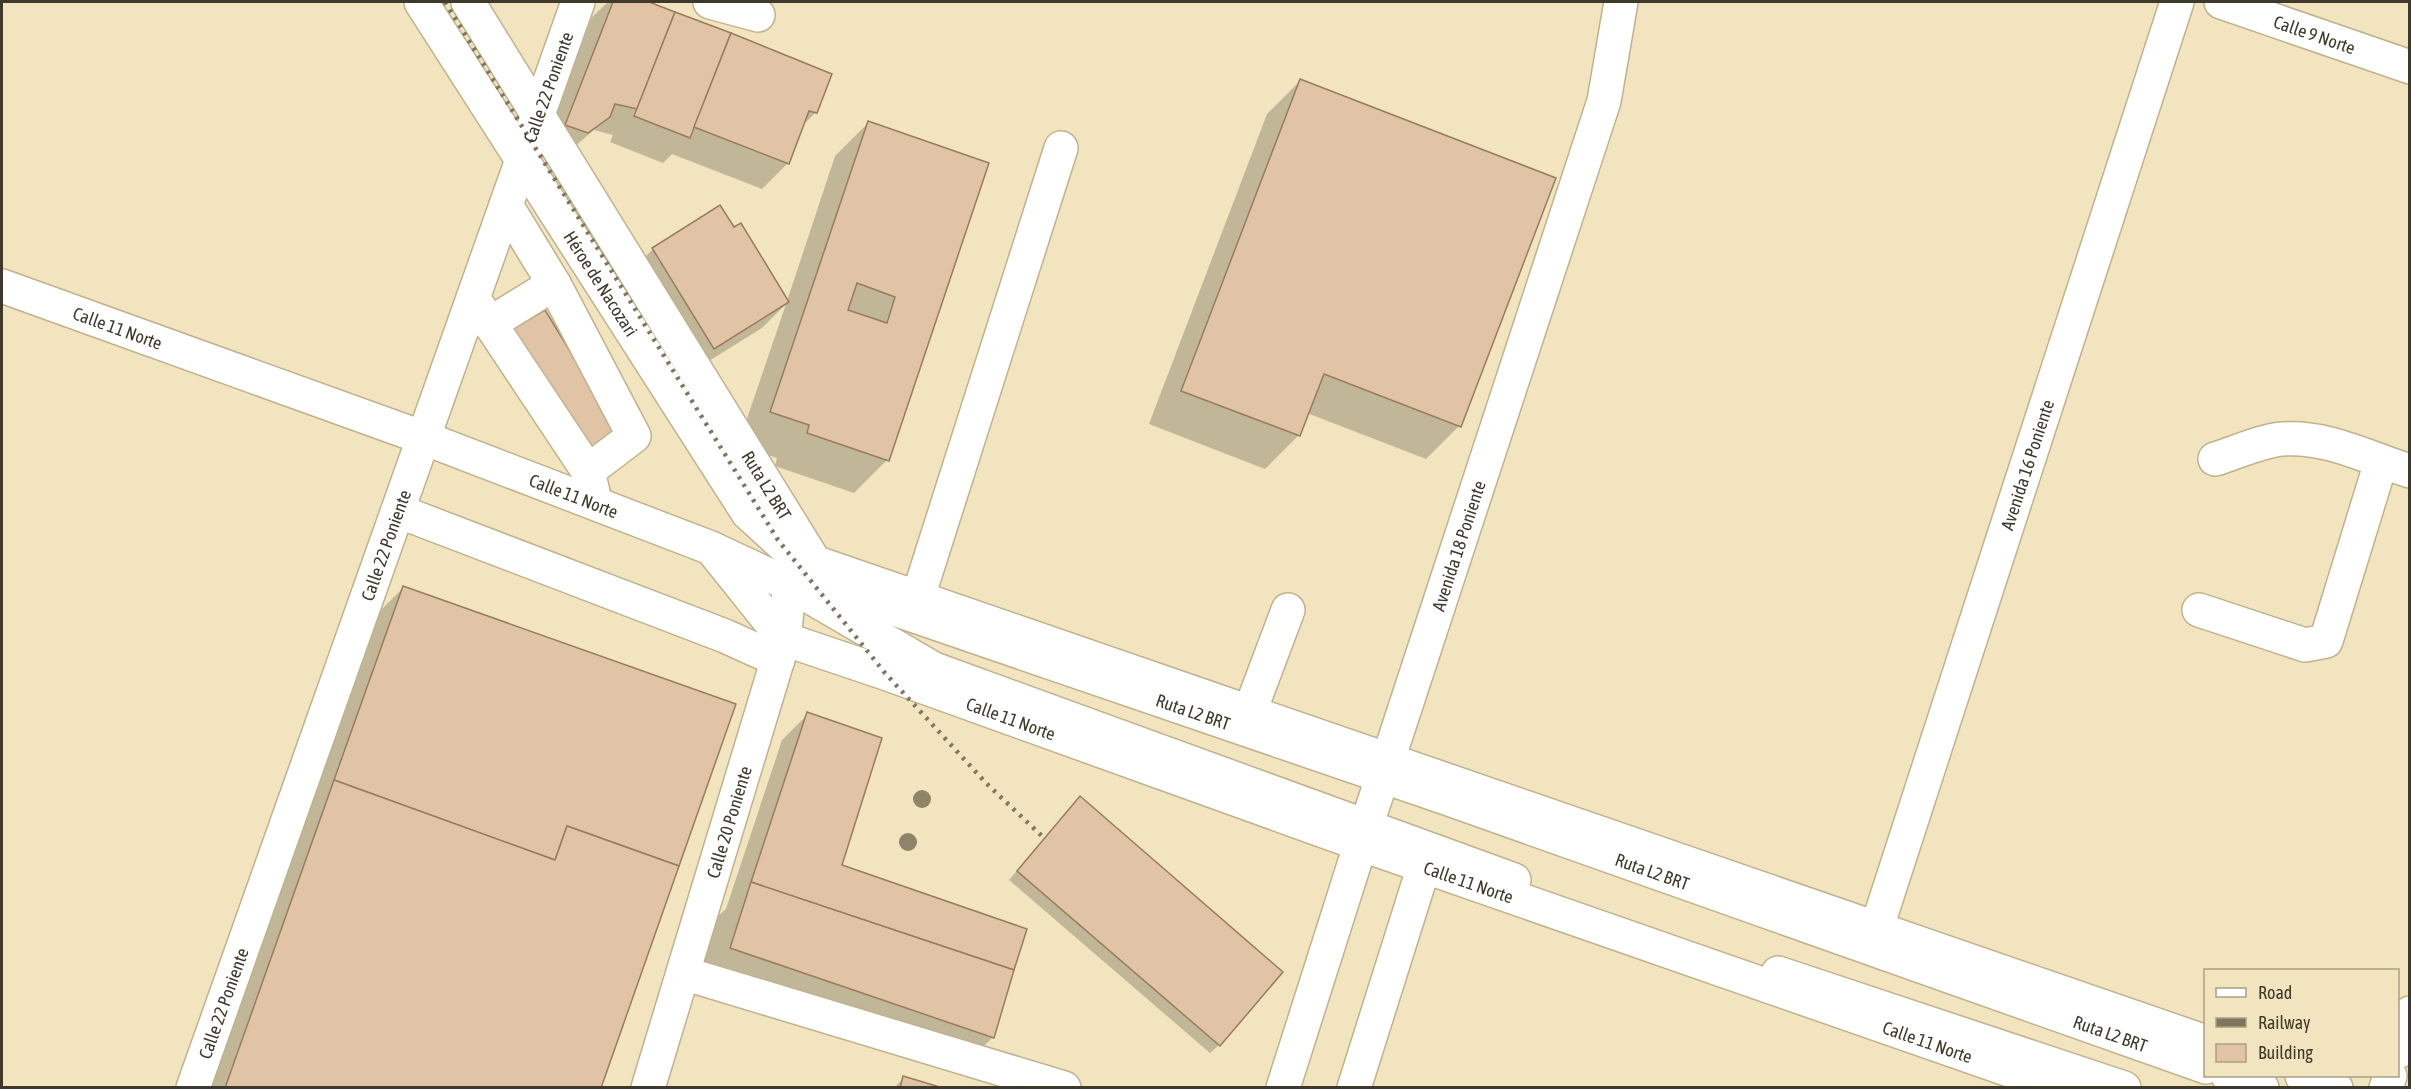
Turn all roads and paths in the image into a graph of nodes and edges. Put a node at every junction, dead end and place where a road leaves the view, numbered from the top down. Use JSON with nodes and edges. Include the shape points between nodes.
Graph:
{"nodes":[{"id":1,"x":421,"y":2,"type":"edge"},
{"id":2,"x":468,"y":2,"type":"edge"},
{"id":3,"x":578,"y":2,"type":"edge"},
{"id":4,"x":710,"y":2,"type":"edge"},
{"id":5,"x":1621,"y":2,"type":"edge"},
{"id":6,"x":2177,"y":2,"type":"edge"},
{"id":7,"x":2221,"y":2,"type":"edge"},
{"id":8,"x":758,"y":15,"type":"dead end"},
{"id":9,"x":2409,"y":67,"type":"edge"},
{"id":10,"x":537,"y":116,"type":"junction"},
{"id":11,"x":1061,"y":148,"type":"dead end"},
{"id":12,"x":522,"y":160,"type":"junction"},
{"id":13,"x":506,"y":205,"type":"junction"},
{"id":14,"x":554,"y":284,"type":"junction"},
{"id":15,"x":2,"y":286,"type":"edge"},
{"id":16,"x":481,"y":311,"type":"junction"},
{"id":17,"x":424,"y":438,"type":"junction"},
{"id":18,"x":2215,"y":459,"type":"dead end"},
{"id":19,"x":2395,"y":467,"type":"edge"},
{"id":20,"x":588,"y":471,"type":"junction"},
{"id":21,"x":595,"y":504,"type":"junction"},
{"id":22,"x":398,"y":511,"type":"junction"},
{"id":23,"x":711,"y":548,"type":"junction"},
{"id":24,"x":799,"y":567,"type":"junction"},
{"id":25,"x":918,"y":597,"type":"junction"},
{"id":26,"x":1288,"y":610,"type":"dead end"},
{"id":27,"x":2199,"y":610,"type":"dead end"},
{"id":28,"x":781,"y":649,"type":"junction"},
{"id":29,"x":1250,"y":711,"type":"junction"},
{"id":30,"x":1386,"y":768,"type":"junction"},
{"id":31,"x":1363,"y":836,"type":"junction"},
{"id":32,"x":1424,"y":866,"type":"junction"},
{"id":33,"x":1877,"y":927,"type":"junction"},
{"id":34,"x":683,"y":972,"type":"junction"},
{"id":35,"x":2409,"y":1013,"type":"edge"},
{"id":36,"x":2204,"y":1042,"type":"edge"},
{"id":37,"x":2399,"y":1046,"type":"edge"},
{"id":38,"x":2204,"y":1067,"type":"edge"},
{"id":39,"x":2231,"y":1077,"type":"edge"},
{"id":40,"x":2305,"y":1077,"type":"edge"},
{"id":41,"x":193,"y":1088,"type":"edge"},
{"id":42,"x":648,"y":1088,"type":"edge"},
{"id":43,"x":1064,"y":1088,"type":"edge"},
{"id":44,"x":1283,"y":1088,"type":"edge"},
{"id":45,"x":1354,"y":1088,"type":"edge"},
{"id":46,"x":2061,"y":1088,"type":"edge"},
{"id":47,"x":2124,"y":1088,"type":"edge"},
{"id":48,"x":2262,"y":1088,"type":"edge"},
{"id":49,"x":2336,"y":1088,"type":"edge"}],
"edges":[{"from":1,"to":12,"type":"street","name":"Héroe de Nacozari"},
{"from":2,"to":10,"type":"street","name":"Ruta L2 BRT"},
{"from":3,"to":10,"type":"street","name":"Calle 22 Poniente"},
{"from":4,"to":8,"type":"street"},
{"from":5,"to":30,"type":"street","name":"Avenida 18 Poniente","via":[[1604,100]]},
{"from":6,"to":33,"type":"street","name":"Avenida 16 Poniente"},
{"from":7,"to":9,"type":"street","name":"Calle 9 Norte"},
{"from":10,"to":12,"type":"street","name":"Calle 22 Poniente"},
{"from":10,"to":24,"type":"street","name":"Ruta L2 BRT"},
{"from":11,"to":25,"type":"street"},
{"from":12,"to":13,"type":"street","name":"Calle 22 Poniente"},
{"from":12,"to":24,"type":"street","name":"Héroe de Nacozari","via":[[748,513]]},
{"from":13,"to":14,"type":"street"},
{"from":13,"to":16,"type":"street","name":"Calle 22 Poniente"},
{"from":14,"to":16,"type":"street"},
{"from":14,"to":20,"type":"street","via":[[634,436]]},
{"from":15,"to":17,"type":"street","name":"Calle 11 Norte"},
{"from":16,"to":17,"type":"street","name":"Calle 22 Poniente"},
{"from":16,"to":20,"type":"street"},
{"from":17,"to":21,"type":"street","name":"Calle 11 Norte"},
{"from":17,"to":22,"type":"street","name":"Calle 22 Poniente"},
{"from":18,"to":19,"type":"street","via":[[2281,439],[2313,440]]},
{"from":19,"to":27,"type":"street","via":[[2325,640],[2305,645]]},
{"from":20,"to":21,"type":"street"},
{"from":21,"to":23,"type":"street","name":"Calle 11 Norte"},
{"from":22,"to":28,"type":"street","name":"Calle 11 Norte","via":[[725,636]]},
{"from":22,"to":41,"type":"street","name":"Calle 22 Poniente"},
{"from":23,"to":24,"type":"street","name":"Ruta L2 BRT"},
{"from":23,"to":28,"type":"street"},
{"from":24,"to":25,"type":"street"},
{"from":24,"to":28,"type":"street","name":"Calle 20 Poniente"},
{"from":24,"to":30,"type":"street","name":"Ruta L2 BRT","via":[[830,587]]},
{"from":24,"to":31,"type":"street","name":"Ruta L2 BRT","via":[[933,669]]},
{"from":25,"to":29,"type":"street"},
{"from":26,"to":29,"type":"street"},
{"from":28,"to":31,"type":"street","name":"Calle 11 Norte","via":[[885,673]]},
{"from":28,"to":34,"type":"street","name":"Calle 20 Poniente"},
{"from":29,"to":30,"type":"street"},
{"from":30,"to":31,"type":"street","name":"Avenida 18 Poniente"},
{"from":30,"to":33,"type":"street"},
{"from":30,"to":38,"type":"street","name":"Ruta L2 BRT"},
{"from":31,"to":32,"type":"street","name":"Calle 11 Norte"},
{"from":31,"to":44,"type":"street","name":"Avenida 18 Poniente"},
{"from":31,"to":47,"type":"street","name":"Ruta L2 BRT"},
{"from":32,"to":45,"type":"street"},
{"from":32,"to":46,"type":"street","name":"Calle 11 Norte"},
{"from":33,"to":36,"type":"street"},
{"from":34,"to":42,"type":"street","name":"Calle 20 Poniente"},
{"from":34,"to":43,"type":"street"},
{"from":35,"to":37,"type":"street"},
{"from":39,"to":48,"type":"street"},
{"from":40,"to":49,"type":"street"}]}
